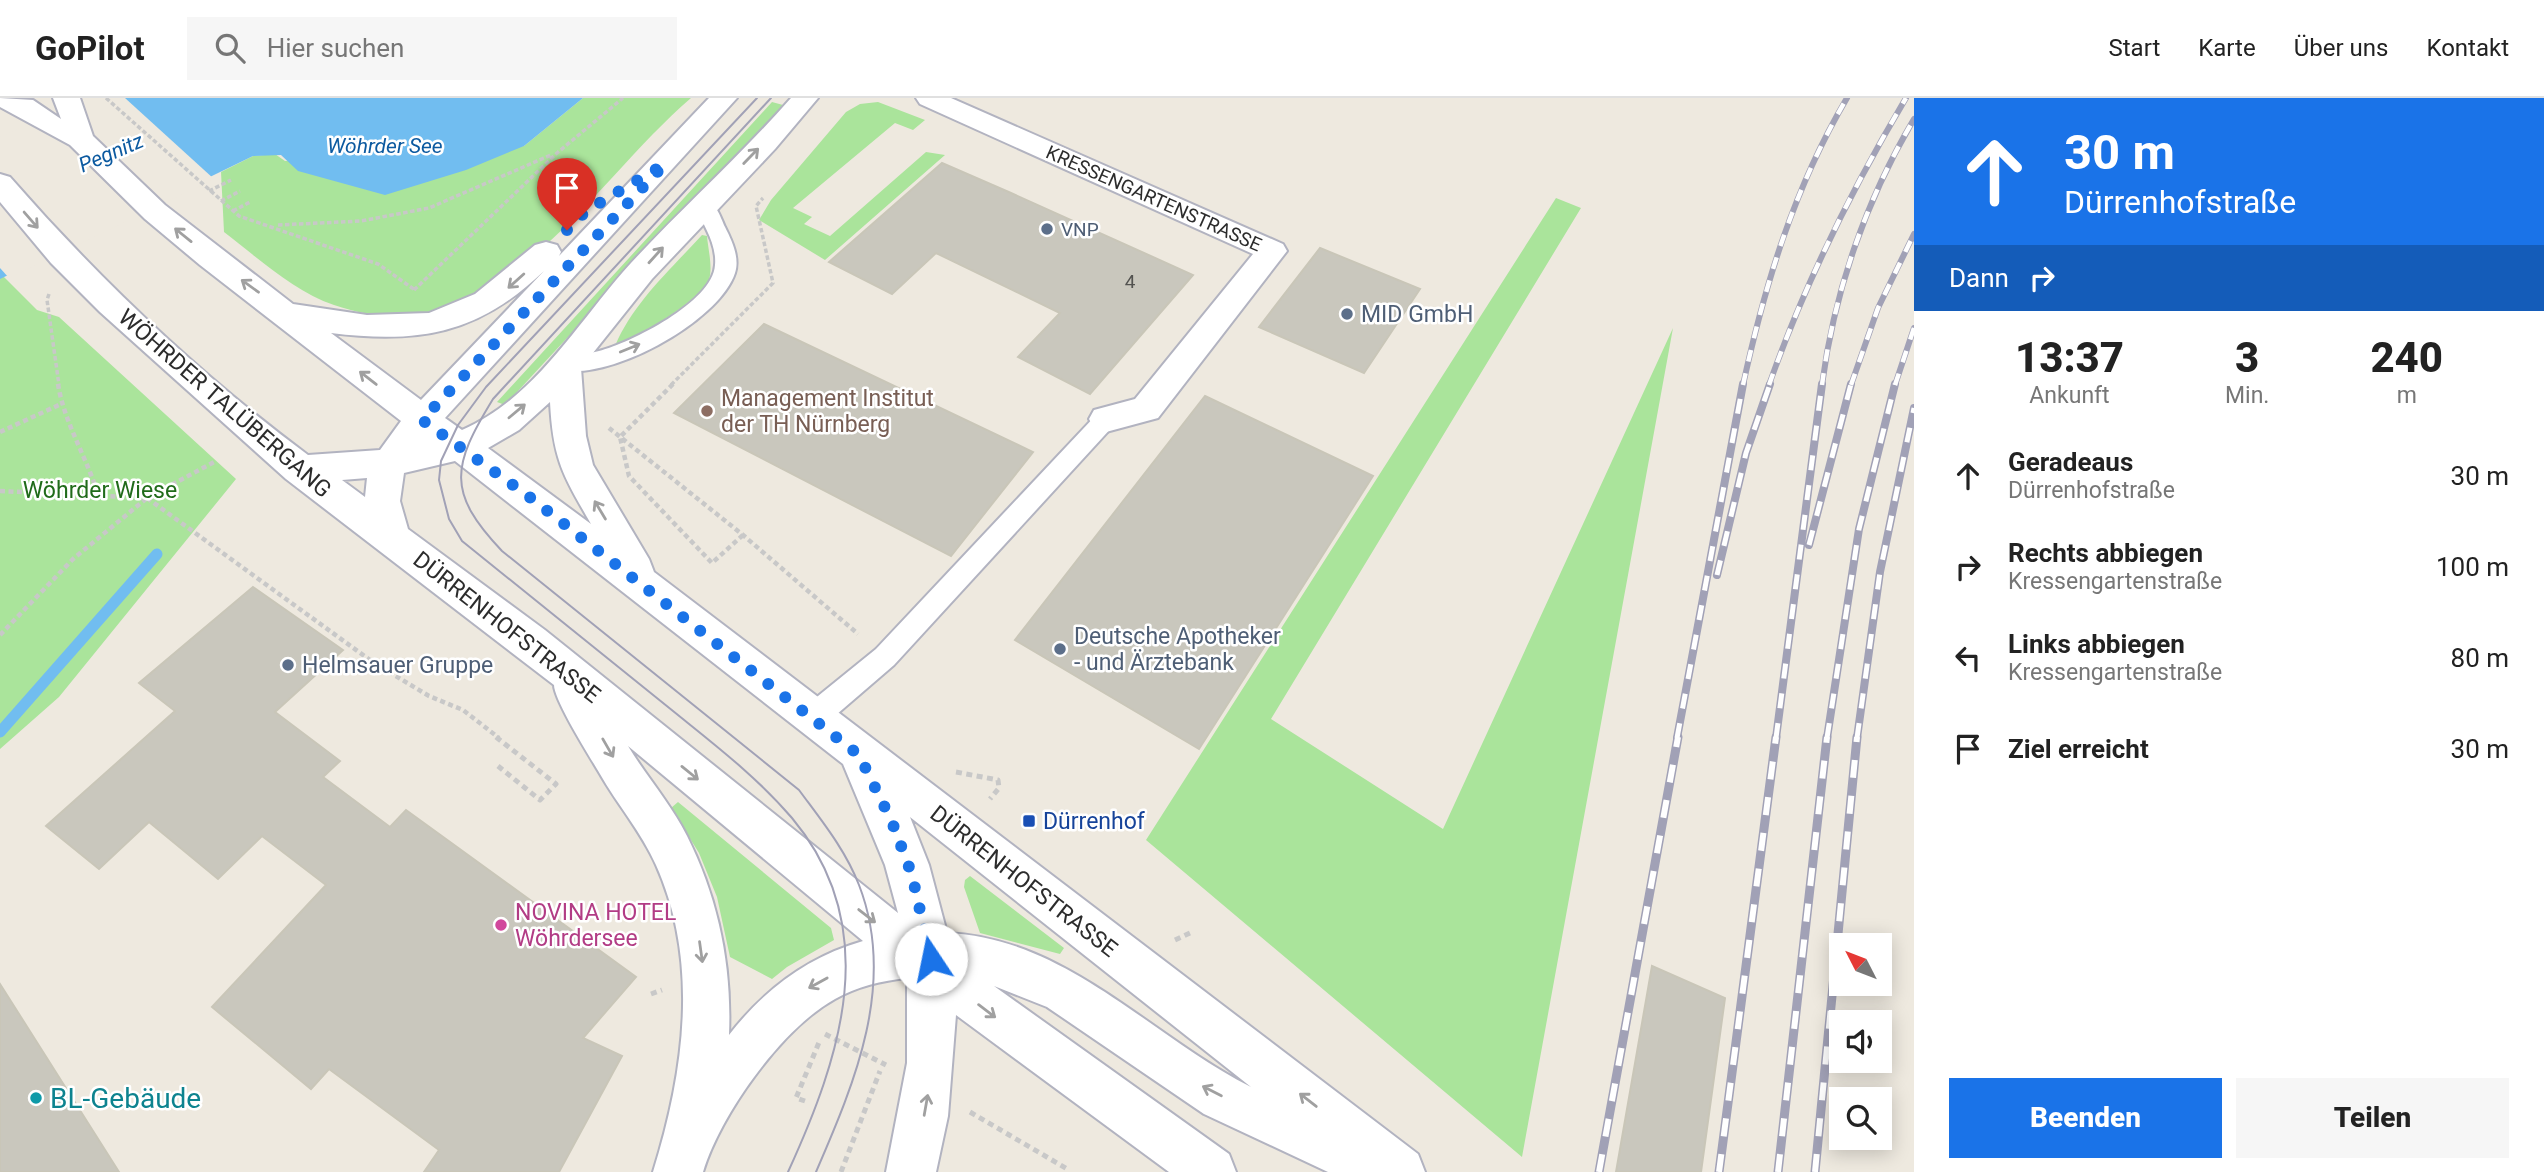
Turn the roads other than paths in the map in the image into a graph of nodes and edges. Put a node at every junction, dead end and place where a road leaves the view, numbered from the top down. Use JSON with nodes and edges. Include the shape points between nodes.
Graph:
{"nodes":[{"id":1,"x":0,"y":98,"type":"edge"},
{"id":2,"x":724,"y":98,"type":"edge"},
{"id":3,"x":805,"y":98,"type":"edge"},
{"id":4,"x":929,"y":98,"type":"edge"},
{"id":5,"x":68,"y":101,"type":"edge"},
{"id":6,"x":80,"y":139,"type":"junction"},
{"id":7,"x":665,"y":164,"type":"junction"},
{"id":8,"x":0,"y":183,"type":"edge"},
{"id":9,"x":704,"y":205,"type":"junction"},
{"id":10,"x":289,"y":315,"type":"junction"},
{"id":11,"x":564,"y":363,"type":"junction"},
{"id":12,"x":1106,"y":419,"type":"joint"},
{"id":13,"x":422,"y":420,"type":"junction"},
{"id":14,"x":460,"y":446,"type":"junction"},
{"id":15,"x":388,"y":463,"type":"junction"},
{"id":16,"x":298,"y":469,"type":"junction"},
{"id":17,"x":395,"y":541,"type":"junction"},
{"id":18,"x":648,"y":590,"type":"junction"},
{"id":19,"x":562,"y":667,"type":"junction"},
{"id":20,"x":812,"y":718,"type":"junction"},
{"id":21,"x":859,"y":755,"type":"junction"},
{"id":22,"x":924,"y":958,"type":"junction"},
{"id":23,"x":684,"y":1153,"type":"edge"},
{"id":24,"x":911,"y":1172,"type":"edge"},
{"id":25,"x":1211,"y":1172,"type":"edge"},
{"id":26,"x":1384,"y":1172,"type":"edge"},
{"id":27,"x":1400,"y":1172,"type":"edge"}],
"edges":[{"from":1,"to":6,"type":"main road"},
{"from":2,"to":7,"type":"main road"},
{"from":9,"to":3,"type":"main road","one_way":true},
{"from":4,"to":12,"type":"main road","name":"KRESSENGARTENSTRASSE","via":[[1272,251],[1146,409]]},
{"from":5,"to":6,"type":"main road"},
{"from":10,"to":6,"type":"main road","one_way":true,"via":[[155,212]]},
{"from":7,"to":10,"type":"main road","one_way":true,"via":[[586,211],[510,287],[465,314],[397,329]]},
{"from":7,"to":13,"type":"main road"},
{"from":8,"to":16,"type":"main road","name":"WÖHRDER TALÜBERGANG","one_way":true,"via":[[62,256],[183,373]]},
{"from":11,"to":9,"type":"main road","one_way":true},
{"from":11,"to":9,"type":"lane","one_way":true,"via":[[598,360],[635,348],[693,312],[719,285],[726,270],[722,242]]},
{"from":13,"to":10,"type":"main road","one_way":true},
{"from":14,"to":11,"type":"main road","one_way":true,"via":[[517,411]]},
{"from":18,"to":11,"type":"main road","name":"DÜRRENHOFSTRASSE","one_way":true,"via":[[576,467]]},
{"from":12,"to":20,"type":"lane","via":[[885,657]]},
{"from":13,"to":14,"type":"main road","name":"DÜRRENHOFSTRASSE"},
{"from":13,"to":15,"type":"main road"},
{"from":14,"to":15,"type":"main road"},
{"from":14,"to":18,"type":"main road","name":"DÜRRENHOFSTRASSE"},
{"from":15,"to":16,"type":"main road"},
{"from":15,"to":17,"type":"main road","via":[[382,509]]},
{"from":16,"to":17,"type":"main road","name":"WÖHRDER TALÜBERGANG"},
{"from":17,"to":19,"type":"main road","name":"DÜRRENHOFSTRASSE"},
{"from":18,"to":20,"type":"main road","name":"DÜRRENHOFSTRASSE"},
{"from":19,"to":22,"type":"main road","name":"DÜRRENHOFSTRASSE","one_way":true},
{"from":19,"to":23,"type":"main road","one_way":true,"via":[[671,851],[691,899],[705,978],[704,1053]]},
{"from":20,"to":21,"type":"main road","name":"DÜRRENHOFSTRASSE"},
{"from":21,"to":22,"type":"main road","via":[[912,875]]},
{"from":27,"to":21,"type":"main road","name":"DÜRRENHOFSTRASSE","one_way":true},
{"from":22,"to":23,"type":"main road","name":"DÜRRENHOFSTRASSE","one_way":true,"via":[[848,967],[803,992],[762,1031]]},
{"from":24,"to":22,"type":"main road","one_way":true,"via":[[929,1089],[934,1015]]},
{"from":22,"to":25,"type":"main road","name":"DÜRRENHOFSTRASSE","one_way":true},
{"from":26,"to":22,"type":"main road","name":"DÜRRENHOFSTRASSE","one_way":true,"via":[[1204,1087],[1089,1007],[1045,983],[982,961]]}]}
